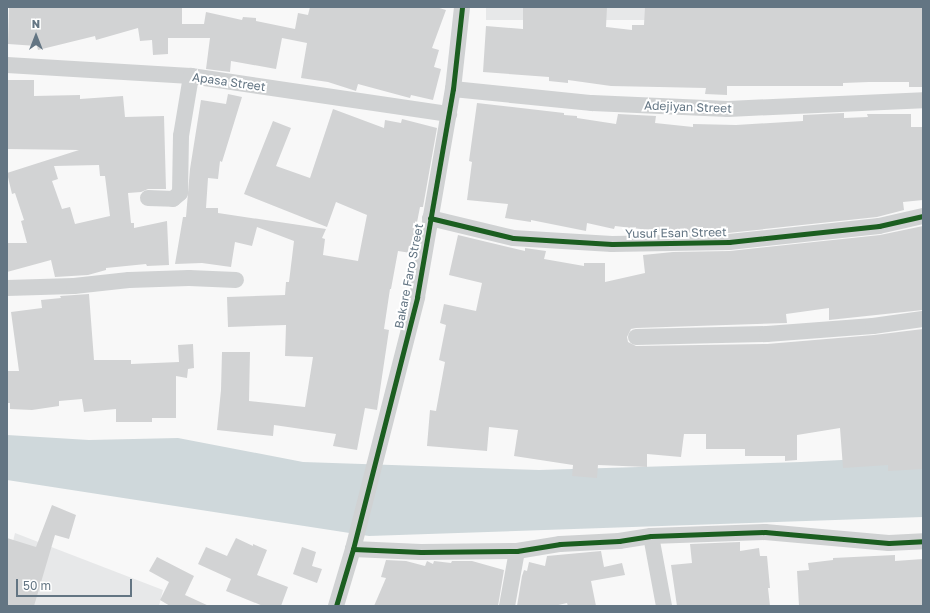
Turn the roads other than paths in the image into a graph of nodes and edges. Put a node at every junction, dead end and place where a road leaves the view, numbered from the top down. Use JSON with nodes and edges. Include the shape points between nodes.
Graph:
{"nodes":[{"id":1,"x":462,"y":7,"type":"edge"},
{"id":2,"x":7,"y":65,"type":"edge"},
{"id":3,"x":190,"y":76,"type":"junction"},
{"id":4,"x":453,"y":88,"type":"junction"},
{"id":5,"x":923,"y":100,"type":"edge"},
{"id":6,"x":449,"y":114,"type":"junction"},
{"id":7,"x":148,"y":198,"type":"dead end"},
{"id":8,"x":923,"y":216,"type":"edge"},
{"id":9,"x":430,"y":218,"type":"junction"},
{"id":10,"x":236,"y":280,"type":"dead end"},
{"id":11,"x":7,"y":288,"type":"edge"},
{"id":12,"x":923,"y":320,"type":"edge"},
{"id":13,"x":636,"y":337,"type":"dead end"},
{"id":14,"x":651,"y":536,"type":"junction"},
{"id":15,"x":923,"y":541,"type":"edge"},
{"id":16,"x":354,"y":547,"type":"junction"},
{"id":17,"x":517,"y":550,"type":"junction"},
{"id":18,"x":336,"y":606,"type":"edge"},
{"id":19,"x":507,"y":606,"type":"edge"},
{"id":20,"x":664,"y":606,"type":"edge"}],
"edges":[{"from":1,"to":4,"type":"street","name":"Bakare Faro Street"},
{"from":2,"to":3,"type":"street","name":"Apasa Street"},
{"from":3,"to":6,"type":"street","name":"Apasa Street"},
{"from":3,"to":7,"type":"street","via":[[181,136],[180,193],[173,199]]},
{"from":4,"to":5,"type":"street","name":"Adejiyan Street","via":[[592,103],[728,109]]},
{"from":4,"to":6,"type":"street","name":"Bakare Faro Street"},
{"from":6,"to":9,"type":"street","name":"Bakare Faro Street"},
{"from":8,"to":9,"type":"street","name":"Yusuf Esan Street","via":[[879,226],[729,242],[612,244],[513,238]]},
{"from":9,"to":16,"type":"street","name":"Bakare Faro Street","via":[[417,297]]},
{"from":10,"to":11,"type":"street","via":[[129,280],[74,286]]},
{"from":12,"to":13,"type":"street","via":[[767,334]]},
{"from":14,"to":15,"type":"street","via":[[765,532],[889,543]]},
{"from":14,"to":17,"type":"street"},
{"from":14,"to":20,"type":"street"},
{"from":16,"to":17,"type":"street","via":[[421,552]]},
{"from":16,"to":18,"type":"street","name":"Bakare Faro Street"},
{"from":17,"to":19,"type":"street"}]}
